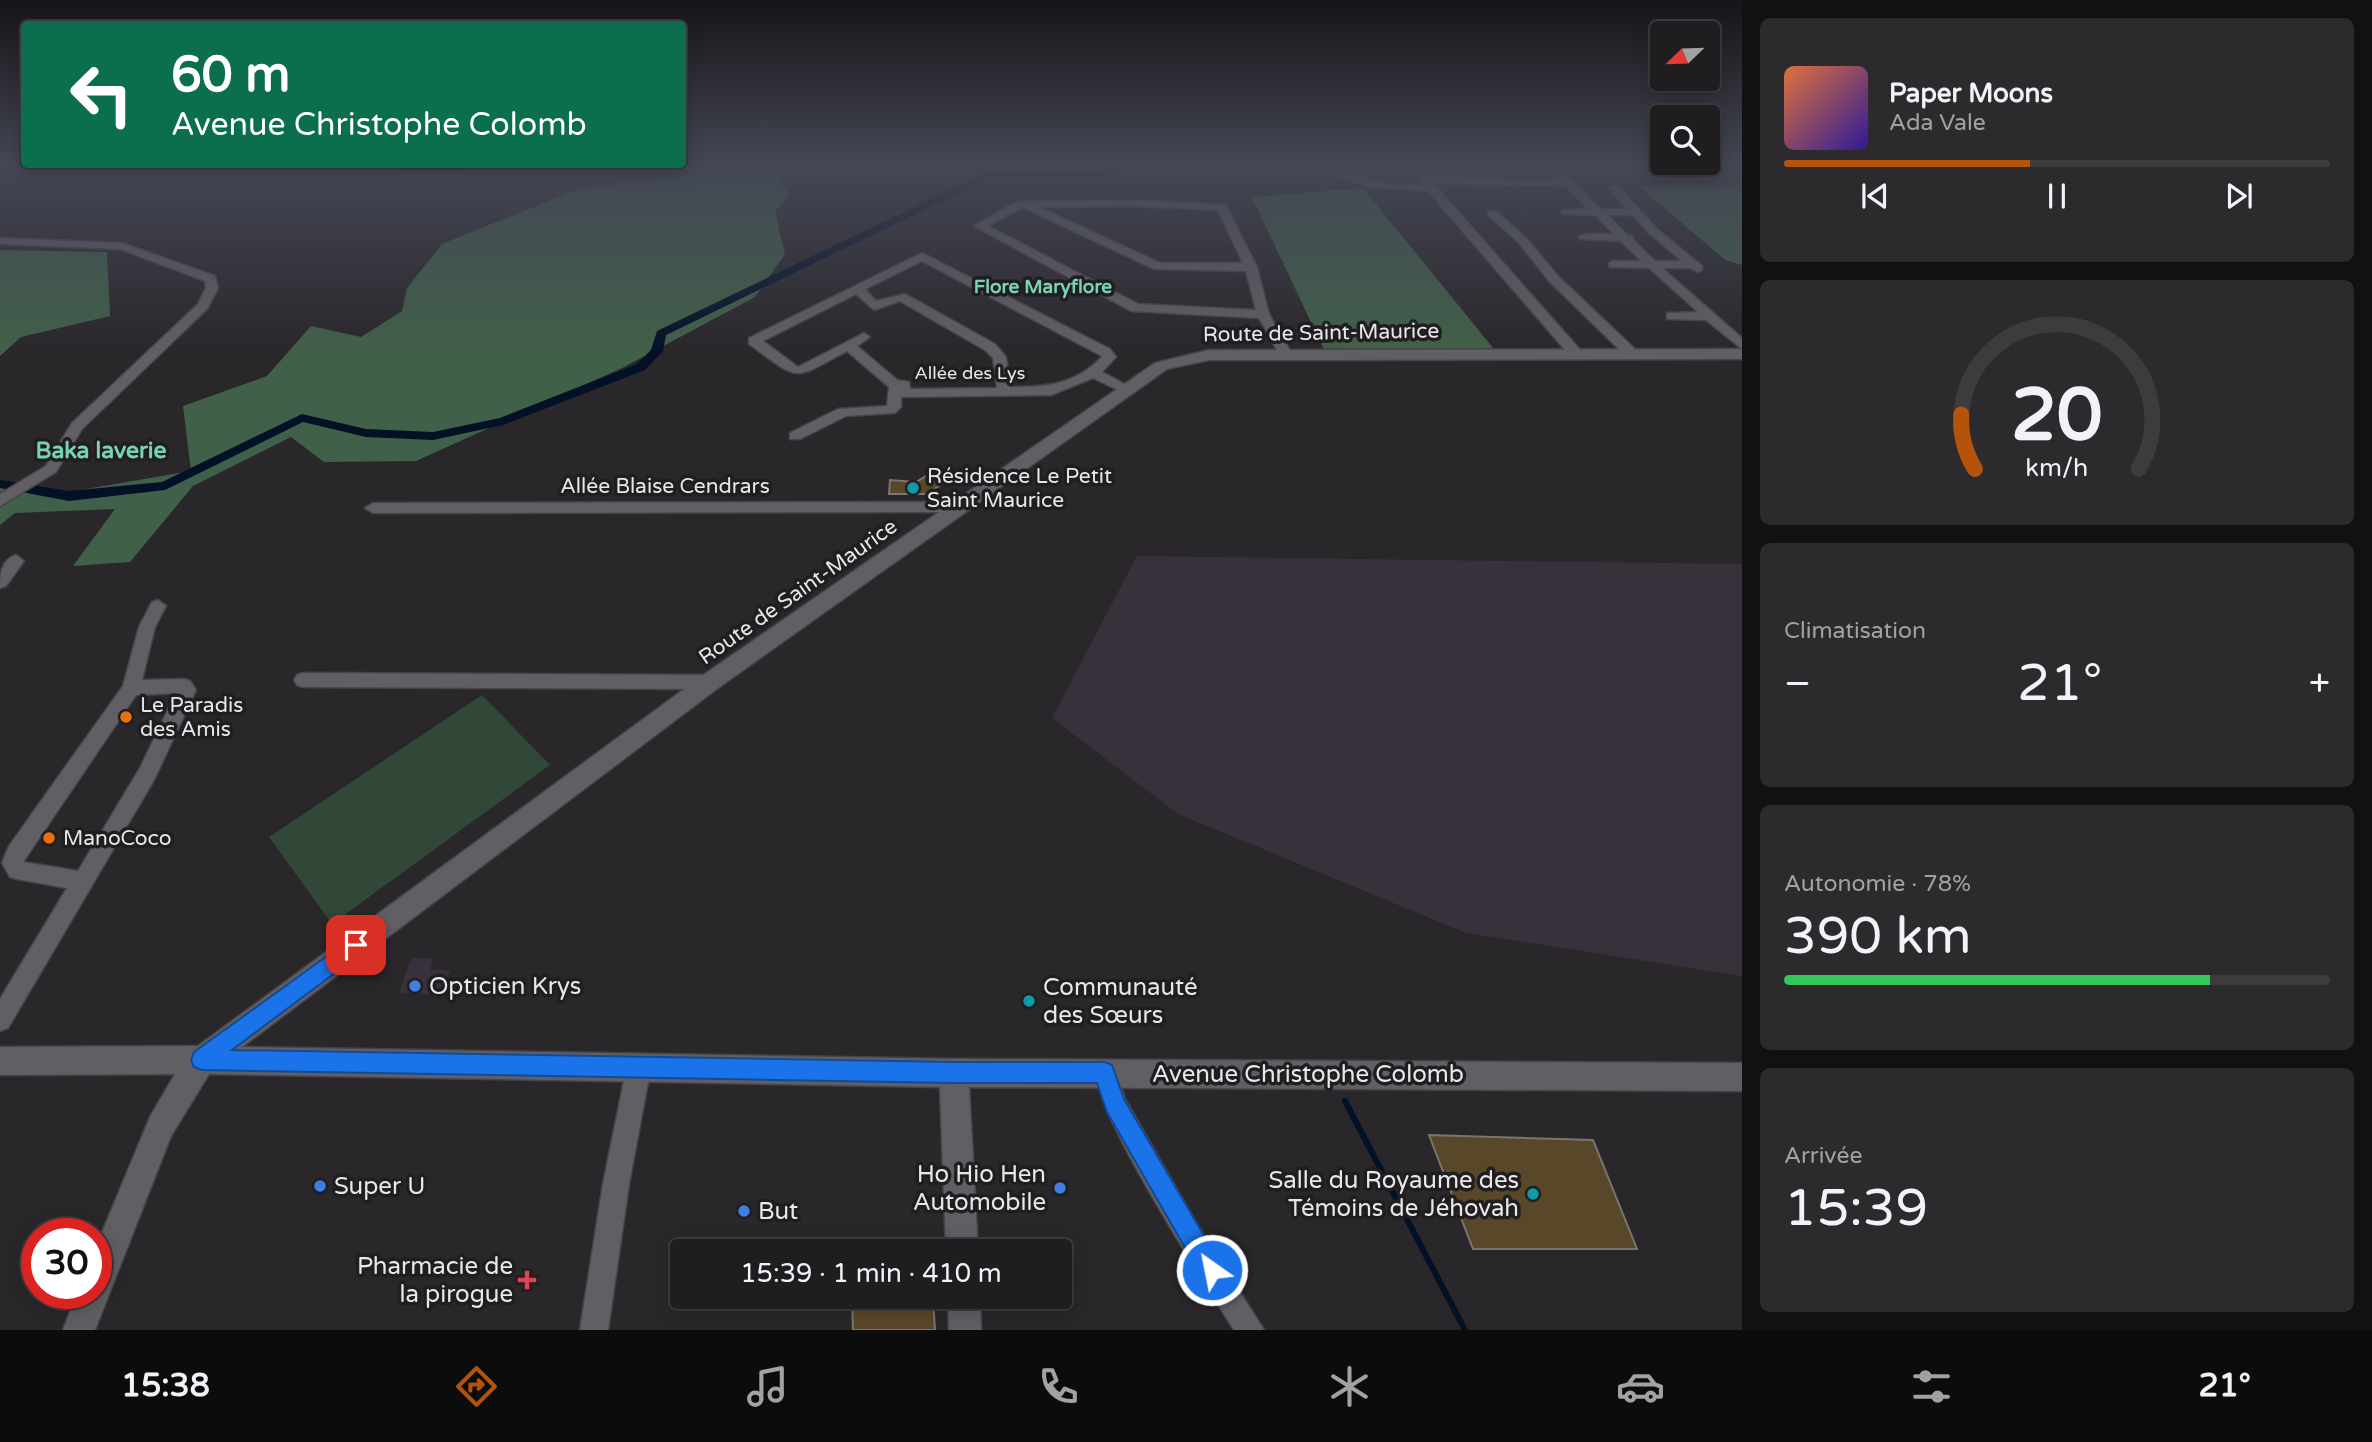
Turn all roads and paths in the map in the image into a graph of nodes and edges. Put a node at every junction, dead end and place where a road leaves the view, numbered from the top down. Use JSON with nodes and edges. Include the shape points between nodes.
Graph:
{"nodes":[{"id":1,"x":981,"y":228,"type":"edge"},
{"id":2,"x":1076,"y":228,"type":"edge"},
{"id":3,"x":1233,"y":228,"type":"edge"},
{"id":4,"x":1466,"y":228,"type":"edge"},
{"id":5,"x":1509,"y":228,"type":"edge"},
{"id":6,"x":1613,"y":228,"type":"edge"},
{"id":7,"x":1651,"y":228,"type":"edge"},
{"id":8,"x":1584,"y":237,"type":"dead end"},
{"id":9,"x":1660,"y":237,"type":"junction"},
{"id":10,"x":1624,"y":238,"type":"junction"},
{"id":11,"x":0,"y":241,"type":"edge"},
{"id":12,"x":1651,"y":264,"type":"junction"},
{"id":13,"x":1613,"y":265,"type":"dead end"},
{"id":14,"x":1251,"y":267,"type":"junction"},
{"id":15,"x":856,"y":288,"type":"junction"},
{"id":16,"x":1263,"y":314,"type":"junction"},
{"id":17,"x":1671,"y":316,"type":"dead end"},
{"id":18,"x":1710,"y":316,"type":"junction"},
{"id":19,"x":864,"y":337,"type":"dead end"},
{"id":20,"x":1742,"y":345,"type":"edge"},
{"id":21,"x":849,"y":346,"type":"junction"},
{"id":22,"x":1286,"y":354,"type":"junction"},
{"id":23,"x":1632,"y":354,"type":"junction"},
{"id":24,"x":1742,"y":354,"type":"edge"},
{"id":25,"x":1577,"y":355,"type":"junction"},
{"id":26,"x":1093,"y":373,"type":"junction"},
{"id":27,"x":904,"y":385,"type":"junction"},
{"id":28,"x":1127,"y":389,"type":"junction"},
{"id":29,"x":1004,"y":392,"type":"junction"},
{"id":30,"x":795,"y":436,"type":"dead end"},
{"id":31,"x":0,"y":501,"type":"edge"},
{"id":32,"x":957,"y":507,"type":"junction"},
{"id":33,"x":373,"y":508,"type":"dead end"},
{"id":34,"x":16,"y":561,"type":"dead end"},
{"id":35,"x":0,"y":582,"type":"edge"},
{"id":36,"x":158,"y":606,"type":"dead end"},
{"id":37,"x":303,"y":680,"type":"dead end"},
{"id":38,"x":710,"y":682,"type":"junction"},
{"id":39,"x":131,"y":688,"type":"junction"},
{"id":40,"x":83,"y":881,"type":"junction"},
{"id":41,"x":0,"y":1020,"type":"edge"},
{"id":42,"x":202,"y":1060,"type":"junction"},
{"id":43,"x":0,"y":1061,"type":"edge"},
{"id":44,"x":639,"y":1066,"type":"junction"},
{"id":45,"x":1105,"y":1072,"type":"junction"},
{"id":46,"x":954,"y":1073,"type":"junction"},
{"id":47,"x":1742,"y":1077,"type":"edge"},
{"id":48,"x":961,"y":1239,"type":"edge"},
{"id":49,"x":112,"y":1246,"type":"edge"},
{"id":50,"x":87,"y":1309,"type":"edge"},
{"id":51,"x":964,"y":1309,"type":"edge"},
{"id":52,"x":79,"y":1330,"type":"edge"},
{"id":53,"x":594,"y":1330,"type":"edge"},
{"id":54,"x":965,"y":1330,"type":"edge"},
{"id":55,"x":1250,"y":1330,"type":"edge"}],
"edges":[{"from":1,"to":16,"type":"street","via":[[1135,308]]},
{"from":2,"to":14,"type":"street","via":[[1158,267]]},
{"from":3,"to":14,"type":"street"},
{"from":4,"to":25,"type":"street"},
{"from":5,"to":23,"type":"street"},
{"from":6,"to":10,"type":"street"},
{"from":7,"to":9,"type":"street"},
{"from":8,"to":10,"type":"street"},
{"from":9,"to":10,"type":"street"},
{"from":9,"to":12,"type":"street","via":[[1695,266]]},
{"from":10,"to":12,"type":"street"},
{"from":11,"to":31,"type":"street","via":[[122,246],[211,279],[212,288],[203,306],[77,426],[51,469]]},
{"from":12,"to":13,"type":"street"},
{"from":12,"to":18,"type":"street"},
{"from":14,"to":16,"type":"street"},
{"from":15,"to":21,"type":"street","via":[[754,341],[797,371]]},
{"from":15,"to":26,"type":"street","via":[[924,256],[1105,352],[1109,358]]},
{"from":15,"to":29,"type":"street","via":[[874,306],[901,297],[990,347],[999,358]]},
{"from":16,"to":22,"type":"street"},
{"from":17,"to":18,"type":"street"},
{"from":18,"to":20,"type":"street"},
{"from":19,"to":21,"type":"street"},
{"from":21,"to":27,"type":"street","via":[[893,384]]},
{"from":22,"to":25,"type":"street","name":"Route de Saint-Maurice"},
{"from":22,"to":28,"type":"street","name":"Route de Saint-Maurice","via":[[1191,357],[1161,366]]},
{"from":23,"to":24,"type":"street","name":"Route de Saint-Maurice"},
{"from":23,"to":25,"type":"street","name":"Route de Saint-Maurice"},
{"from":26,"to":28,"type":"street"},
{"from":26,"to":29,"type":"street","name":"Allée des Lys","via":[[1056,390]]},
{"from":27,"to":29,"type":"street","name":"Allée des Lys","via":[[903,393]]},
{"from":27,"to":30,"type":"street","name":"Allée des Lys","via":[[894,389],[890,410],[840,413]]},
{"from":28,"to":32,"type":"street","name":"Route de Saint-Maurice"},
{"from":32,"to":33,"type":"street","name":"Allée Blaise Cendrars"},
{"from":32,"to":38,"type":"street","name":"Route de Saint-Maurice"},
{"from":34,"to":35,"type":"street"},
{"from":36,"to":39,"type":"street","via":[[147,627]]},
{"from":37,"to":38,"type":"street"},
{"from":38,"to":42,"type":"street","name":"Route de Saint-Maurice"},
{"from":39,"to":40,"type":"street","via":[[172,684],[187,690],[147,774]]},
{"from":39,"to":40,"type":"street","via":[[12,863],[17,870]]},
{"from":40,"to":41,"type":"street"},
{"from":42,"to":43,"type":"street","name":"Avenue Christophe Colomb"},
{"from":42,"to":44,"type":"street","name":"Avenue Christophe Colomb"},
{"from":42,"to":49,"type":"street","name":"Route de Saint-Maurice","via":[[160,1127]]},
{"from":44,"to":46,"type":"street","name":"Avenue Christophe Colomb"},
{"from":44,"to":53,"type":"street"},
{"from":45,"to":46,"type":"street","name":"Avenue Christophe Colomb"},
{"from":45,"to":47,"type":"street","name":"Avenue Christophe Colomb"},
{"from":45,"to":55,"type":"street","via":[[1115,1104],[1186,1230]]},
{"from":46,"to":48,"type":"street"},
{"from":50,"to":52,"type":"street"},
{"from":51,"to":54,"type":"street"}]}
